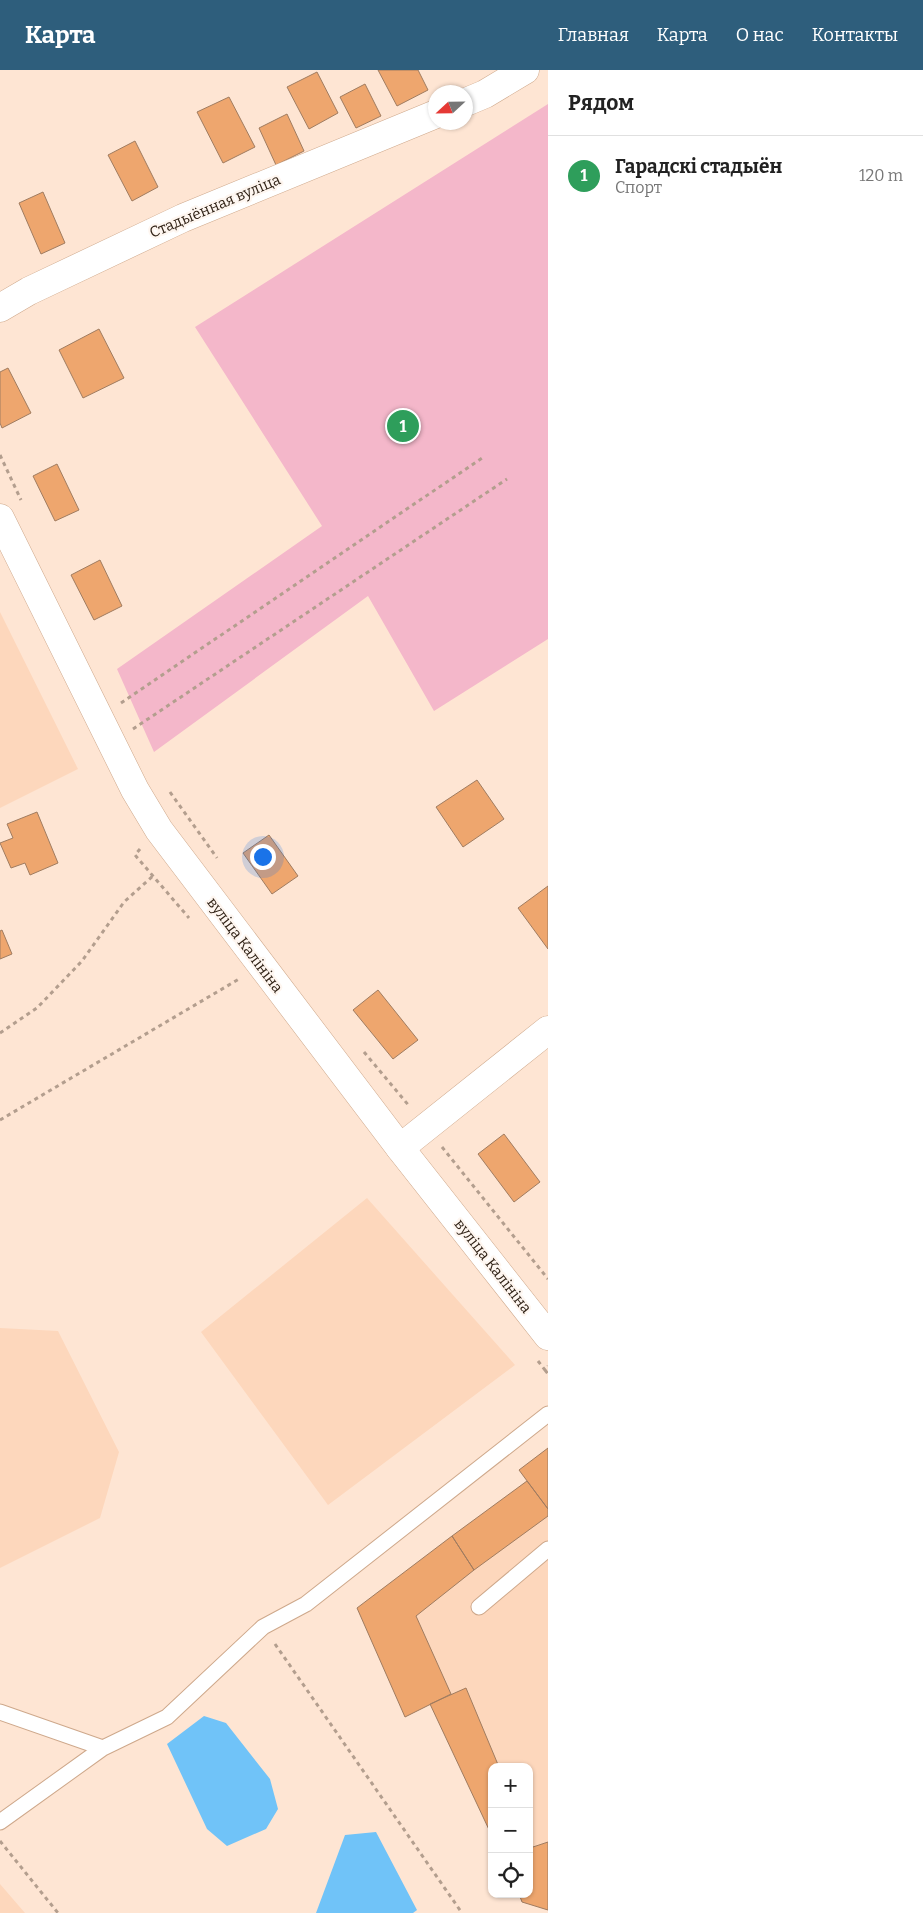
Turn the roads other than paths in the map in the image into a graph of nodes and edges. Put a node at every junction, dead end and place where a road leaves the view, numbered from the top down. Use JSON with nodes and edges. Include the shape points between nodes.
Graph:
{"nodes":[{"id":1,"x":525,"y":70,"type":"edge"},
{"id":2,"x":473,"y":99,"type":"edge"},
{"id":3,"x":428,"y":117,"type":"edge"},
{"id":4,"x":0,"y":308,"type":"edge"},
{"id":5,"x":0,"y":518,"type":"edge"},
{"id":6,"x":548,"y":1030,"type":"edge"},
{"id":7,"x":400,"y":1148,"type":"junction"},
{"id":8,"x":548,"y":1336,"type":"edge"},
{"id":9,"x":548,"y":1414,"type":"edge"},
{"id":10,"x":548,"y":1549,"type":"edge"},
{"id":11,"x":479,"y":1607,"type":"dead end"},
{"id":12,"x":0,"y":1712,"type":"edge"},
{"id":13,"x":103,"y":1748,"type":"junction"},
{"id":14,"x":0,"y":1822,"type":"edge"}],
"edges":[{"from":1,"to":2,"type":"main road"},
{"from":3,"to":4,"type":"main road","name":"Стадыённая вуліца","via":[[183,218]]},
{"from":5,"to":7,"type":"main road","name":"вуліца Калініна","via":[[135,790],[159,830]]},
{"from":6,"to":7,"type":"main road"},
{"from":7,"to":8,"type":"main road","name":"вуліца Калініна"},
{"from":9,"to":13,"type":"lane","via":[[306,1604],[263,1627],[167,1717]]},
{"from":10,"to":11,"type":"lane"},
{"from":12,"to":13,"type":"lane"},
{"from":13,"to":14,"type":"lane"}]}
